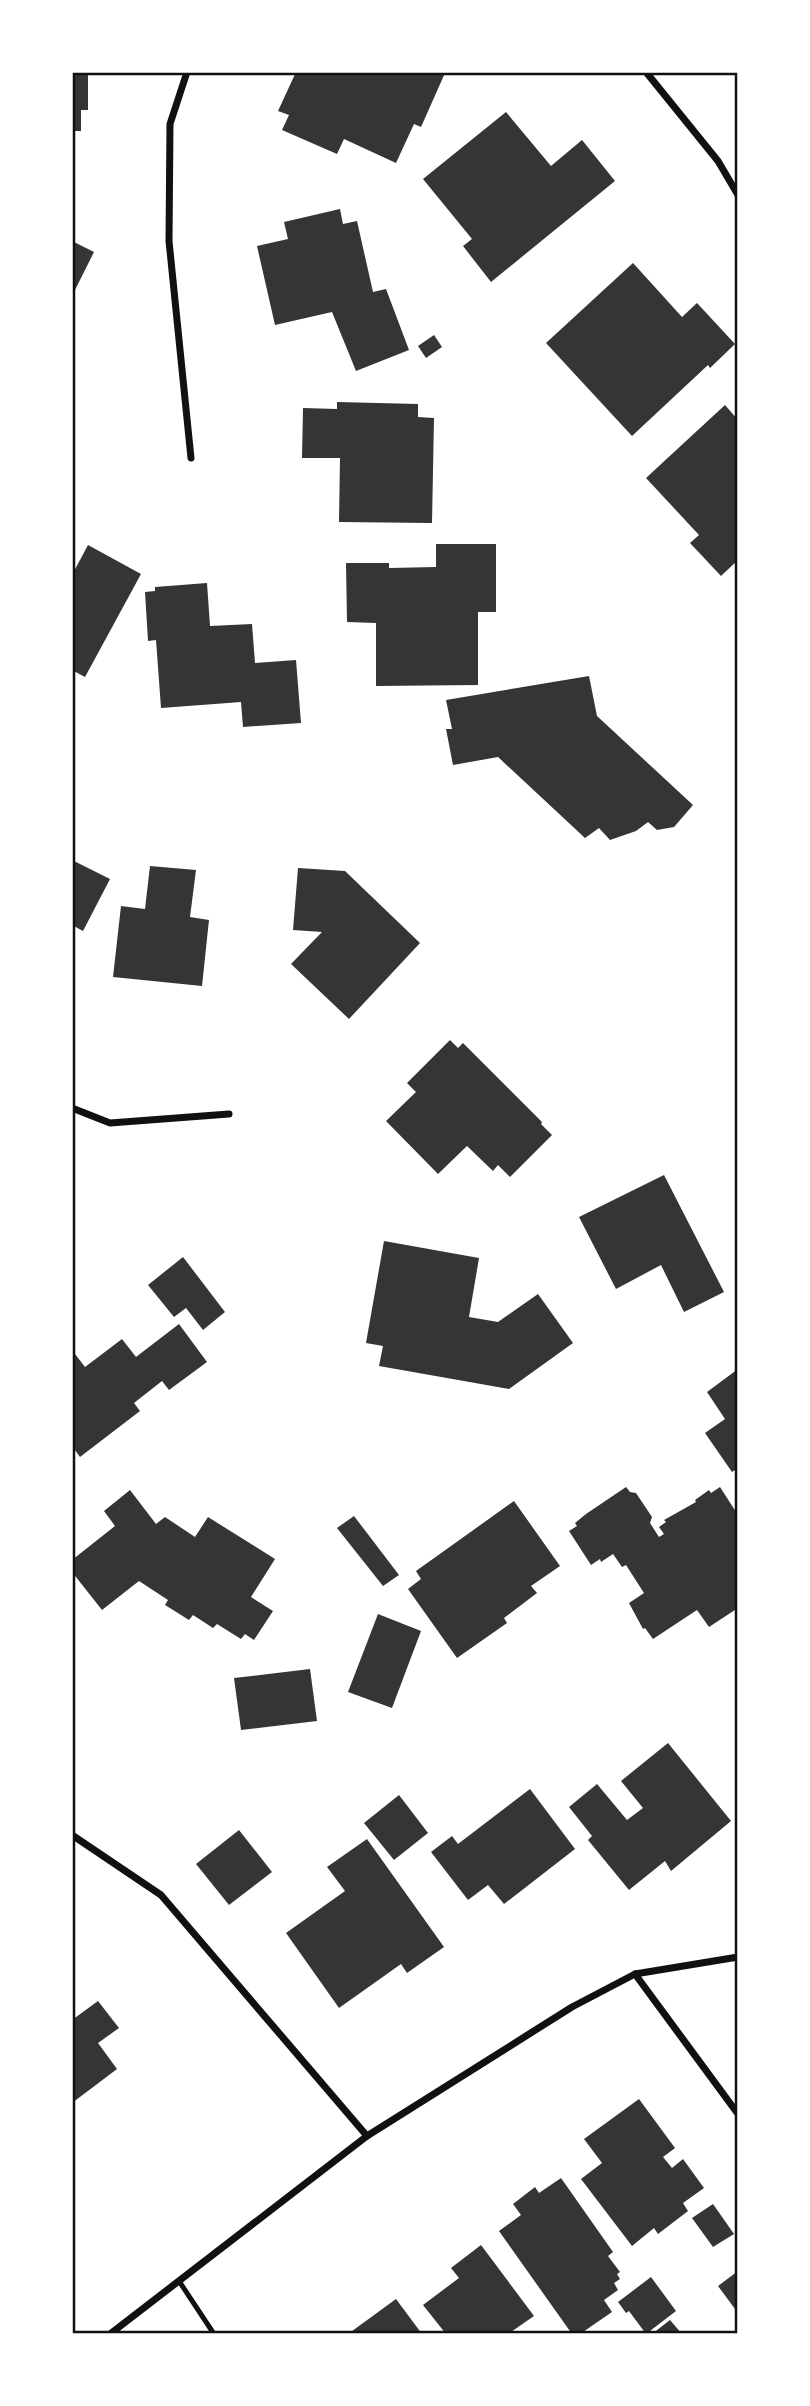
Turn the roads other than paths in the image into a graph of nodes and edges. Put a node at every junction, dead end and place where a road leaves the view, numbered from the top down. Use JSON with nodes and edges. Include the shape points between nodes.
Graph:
{"nodes":[{"id":1,"x":187,"y":72,"type":"edge"},
{"id":2,"x":646,"y":72,"type":"edge"},
{"id":3,"x":738,"y":195,"type":"edge"},
{"id":4,"x":191,"y":458,"type":"dead end"},
{"id":5,"x":72,"y":1108,"type":"edge"},
{"id":6,"x":229,"y":1114,"type":"dead end"},
{"id":7,"x":72,"y":1835,"type":"edge"},
{"id":8,"x":738,"y":1957,"type":"edge"},
{"id":9,"x":635,"y":1974,"type":"junction"},
{"id":10,"x":738,"y":2114,"type":"edge"},
{"id":11,"x":367,"y":2136,"type":"junction"},
{"id":12,"x":179,"y":2281,"type":"junction"},
{"id":13,"x":110,"y":2334,"type":"edge"},
{"id":14,"x":215,"y":2334,"type":"edge"}],
"edges":[{"from":1,"to":4,"type":"street","via":[[170,124],[169,241]]},
{"from":2,"to":3,"type":"street","via":[[718,161]]},
{"from":5,"to":6,"type":"street","via":[[110,1123]]},
{"from":7,"to":11,"type":"street","via":[[161,1895]]},
{"from":8,"to":9,"type":"street"},
{"from":9,"to":10,"type":"street"},
{"from":9,"to":11,"type":"street","via":[[572,2007]]},
{"from":11,"to":12,"type":"street"},
{"from":12,"to":13,"type":"street"},
{"from":12,"to":14,"type":"lane"}]}
